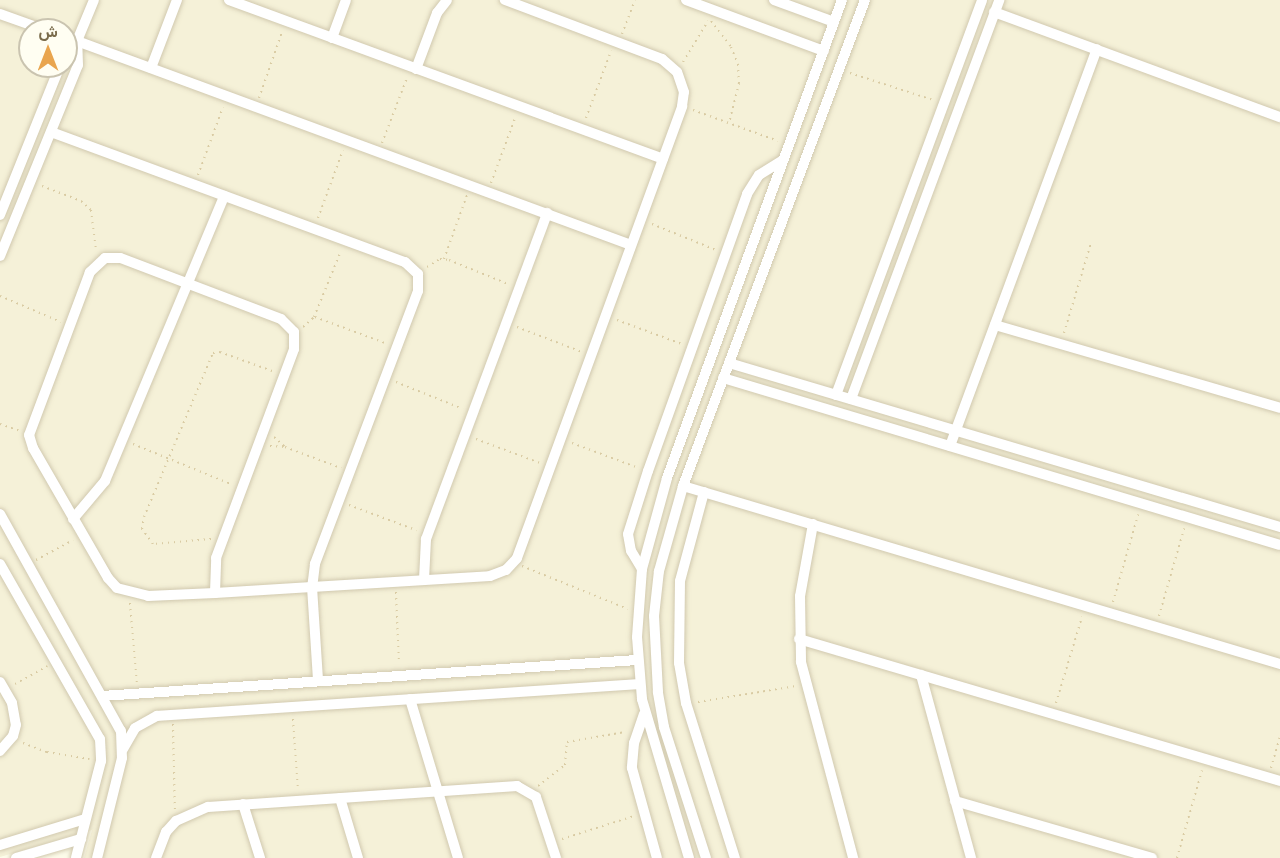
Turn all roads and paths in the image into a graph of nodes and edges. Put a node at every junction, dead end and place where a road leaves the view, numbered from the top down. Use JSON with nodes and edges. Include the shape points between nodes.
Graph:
{"nodes":[{"id":1,"x":94,"y":0,"type":"edge"},
{"id":2,"x":177,"y":0,"type":"edge"},
{"id":3,"x":229,"y":0,"type":"edge"},
{"id":4,"x":346,"y":0,"type":"edge"},
{"id":5,"x":447,"y":0,"type":"edge"},
{"id":6,"x":505,"y":0,"type":"edge"},
{"id":7,"x":635,"y":0,"type":"edge"},
{"id":8,"x":686,"y":0,"type":"edge"},
{"id":9,"x":774,"y":0,"type":"edge"},
{"id":10,"x":842,"y":0,"type":"edge"},
{"id":11,"x":865,"y":0,"type":"edge"},
{"id":12,"x":982,"y":0,"type":"edge"},
{"id":13,"x":999,"y":0,"type":"edge"},
{"id":14,"x":994,"y":12,"type":"junction"},
{"id":15,"x":0,"y":14,"type":"edge"},
{"id":16,"x":712,"y":15,"type":"junction"},
{"id":17,"x":18,"y":20,"type":"edge"},
{"id":18,"x":286,"y":21,"type":"junction"},
{"id":19,"x":834,"y":22,"type":"junction"},
{"id":20,"x":332,"y":38,"type":"junction"},
{"id":21,"x":78,"y":39,"type":"edge"},
{"id":22,"x":78,"y":41,"type":"edge"},
{"id":23,"x":617,"y":42,"type":"junction"},
{"id":24,"x":1097,"y":49,"type":"junction"},
{"id":25,"x":824,"y":51,"type":"junction"},
{"id":26,"x":151,"y":68,"type":"junction"},
{"id":27,"x":413,"y":68,"type":"junction"},
{"id":28,"x":839,"y":69,"type":"junction"},
{"id":29,"x":677,"y":72,"type":"junction"},
{"id":30,"x":55,"y":78,"type":"edge"},
{"id":31,"x":73,"y":78,"type":"edge"},
{"id":32,"x":227,"y":95,"type":"junction"},
{"id":33,"x":944,"y":104,"type":"junction"},
{"id":34,"x":682,"y":105,"type":"junction"},
{"id":35,"x":256,"y":106,"type":"junction"},
{"id":36,"x":519,"y":106,"type":"junction"},
{"id":37,"x":1280,"y":117,"type":"edge"},
{"id":38,"x":729,"y":123,"type":"junction"},
{"id":39,"x":582,"y":130,"type":"junction"},
{"id":40,"x":51,"y":132,"type":"junction"},
{"id":41,"x":348,"y":139,"type":"junction"},
{"id":42,"x":789,"y":145,"type":"junction"},
{"id":43,"x":379,"y":150,"type":"junction"},
{"id":44,"x":663,"y":159,"type":"junction"},
{"id":45,"x":783,"y":160,"type":"junction"},
{"id":46,"x":31,"y":182,"type":"junction"},
{"id":47,"x":471,"y":184,"type":"junction"},
{"id":48,"x":195,"y":185,"type":"junction"},
{"id":49,"x":488,"y":190,"type":"junction"},
{"id":50,"x":224,"y":196,"type":"junction"},
{"id":51,"x":547,"y":213,"type":"junction"},
{"id":52,"x":0,"y":215,"type":"edge"},
{"id":53,"x":641,"y":220,"type":"junction"},
{"id":54,"x":315,"y":229,"type":"junction"},
{"id":55,"x":345,"y":240,"type":"junction"},
{"id":56,"x":1091,"y":243,"type":"dead end"},
{"id":57,"x":632,"y":245,"type":"junction"},
{"id":58,"x":726,"y":254,"type":"junction"},
{"id":59,"x":0,"y":256,"type":"edge"},
{"id":60,"x":444,"y":259,"type":"junction"},
{"id":61,"x":96,"y":263,"type":"junction"},
{"id":62,"x":418,"y":274,"type":"junction"},
{"id":63,"x":188,"y":284,"type":"junction"},
{"id":64,"x":519,"y":288,"type":"junction"},
{"id":65,"x":0,"y":296,"type":"edge"},
{"id":66,"x":606,"y":316,"type":"junction"},
{"id":67,"x":314,"y":317,"type":"junction"},
{"id":68,"x":506,"y":323,"type":"junction"},
{"id":69,"x":995,"y":325,"type":"junction"},
{"id":70,"x":69,"y":326,"type":"junction"},
{"id":71,"x":294,"y":332,"type":"junction"},
{"id":72,"x":1061,"y":344,"type":"junction"},
{"id":73,"x":397,"y":347,"type":"junction"},
{"id":74,"x":693,"y":348,"type":"junction"},
{"id":75,"x":591,"y":356,"type":"junction"},
{"id":76,"x":729,"y":363,"type":"junction"},
{"id":77,"x":284,"y":376,"type":"junction"},
{"id":78,"x":385,"y":378,"type":"junction"},
{"id":79,"x":723,"y":378,"type":"junction"},
{"id":80,"x":836,"y":395,"type":"junction"},
{"id":81,"x":851,"y":399,"type":"junction"},
{"id":82,"x":1280,"y":408,"type":"edge"},
{"id":83,"x":473,"y":412,"type":"junction"},
{"id":84,"x":0,"y":424,"type":"edge"},
{"id":85,"x":684,"y":429,"type":"junction"},
{"id":86,"x":956,"y":431,"type":"junction"},
{"id":87,"x":29,"y":435,"type":"junction"},
{"id":88,"x":465,"y":435,"type":"junction"},
{"id":89,"x":702,"y":436,"type":"junction"},
{"id":90,"x":261,"y":437,"type":"junction"},
{"id":91,"x":561,"y":439,"type":"junction"},
{"id":92,"x":123,"y":440,"type":"junction"},
{"id":93,"x":950,"y":446,"type":"junction"},
{"id":94,"x":285,"y":447,"type":"junction"},
{"id":95,"x":168,"y":459,"type":"junction"},
{"id":96,"x":550,"y":467,"type":"junction"},
{"id":97,"x":349,"y":471,"type":"junction"},
{"id":98,"x":648,"y":471,"type":"junction"},
{"id":99,"x":683,"y":486,"type":"junction"},
{"id":100,"x":241,"y":489,"type":"junction"},
{"id":101,"x":704,"y":492,"type":"junction"},
{"id":102,"x":338,"y":501,"type":"junction"},
{"id":103,"x":1142,"y":504,"type":"junction"},
{"id":104,"x":0,"y":514,"type":"edge"},
{"id":105,"x":1187,"y":517,"type":"junction"},
{"id":106,"x":74,"y":519,"type":"junction"},
{"id":107,"x":813,"y":524,"type":"junction"},
{"id":108,"x":1280,"y":527,"type":"edge"},
{"id":109,"x":83,"y":534,"type":"junction"},
{"id":110,"x":428,"y":534,"type":"junction"},
{"id":111,"x":223,"y":538,"type":"junction"},
{"id":112,"x":1280,"y":545,"type":"edge"},
{"id":113,"x":514,"y":563,"type":"junction"},
{"id":114,"x":0,"y":564,"type":"edge"},
{"id":115,"x":28,"y":564,"type":"junction"},
{"id":116,"x":642,"y":569,"type":"junction"},
{"id":117,"x":424,"y":580,"type":"junction"},
{"id":118,"x":395,"y":582,"type":"junction"},
{"id":119,"x":312,"y":587,"type":"junction"},
{"id":120,"x":215,"y":593,"type":"junction"},
{"id":121,"x":129,"y":594,"type":"junction"},
{"id":122,"x":1085,"y":606,"type":"junction"},
{"id":123,"x":638,"y":613,"type":"junction"},
{"id":124,"x":1109,"y":614,"type":"junction"},
{"id":125,"x":1156,"y":627,"type":"junction"},
{"id":126,"x":799,"y":639,"type":"junction"},
{"id":127,"x":637,"y":660,"type":"junction"},
{"id":128,"x":56,"y":661,"type":"junction"},
{"id":129,"x":1280,"y":664,"type":"edge"},
{"id":130,"x":921,"y":675,"type":"junction"},
{"id":131,"x":400,"y":676,"type":"junction"},
{"id":132,"x":318,"y":681,"type":"junction"},
{"id":133,"x":639,"y":684,"type":"junction"},
{"id":134,"x":805,"y":684,"type":"junction"},
{"id":135,"x":2,"y":686,"type":"edge"},
{"id":136,"x":138,"y":693,"type":"junction"},
{"id":137,"x":102,"y":696,"type":"junction"},
{"id":138,"x":410,"y":699,"type":"junction"},
{"id":139,"x":686,"y":704,"type":"junction"},
{"id":140,"x":292,"y":707,"type":"junction"},
{"id":141,"x":644,"y":714,"type":"junction"},
{"id":142,"x":1052,"y":714,"type":"junction"},
{"id":143,"x":172,"y":716,"type":"junction"},
{"id":144,"x":639,"y":730,"type":"junction"},
{"id":145,"x":13,"y":736,"type":"junction"},
{"id":146,"x":1280,"y":736,"type":"edge"},
{"id":147,"x":123,"y":749,"type":"junction"},
{"id":148,"x":0,"y":751,"type":"edge"},
{"id":149,"x":1205,"y":759,"type":"junction"},
{"id":150,"x":101,"y":761,"type":"junction"},
{"id":151,"x":1268,"y":777,"type":"junction"},
{"id":152,"x":1280,"y":781,"type":"edge"},
{"id":153,"x":438,"y":791,"type":"junction"},
{"id":154,"x":531,"y":791,"type":"junction"},
{"id":155,"x":340,"y":798,"type":"junction"},
{"id":156,"x":298,"y":801,"type":"junction"},
{"id":157,"x":955,"y":801,"type":"junction"},
{"id":158,"x":243,"y":804,"type":"junction"},
{"id":159,"x":644,"y":813,"type":"junction"},
{"id":160,"x":85,"y":819,"type":"junction"},
{"id":161,"x":176,"y":821,"type":"junction"},
{"id":162,"x":81,"y":839,"type":"junction"},
{"id":163,"x":551,"y":842,"type":"junction"},
{"id":164,"x":0,"y":845,"type":"edge"},
{"id":165,"x":16,"y":858,"type":"edge"},
{"id":166,"x":76,"y":858,"type":"edge"},
{"id":167,"x":97,"y":858,"type":"edge"},
{"id":168,"x":156,"y":858,"type":"edge"},
{"id":169,"x":260,"y":858,"type":"edge"},
{"id":170,"x":358,"y":858,"type":"edge"},
{"id":171,"x":458,"y":858,"type":"edge"},
{"id":172,"x":556,"y":858,"type":"edge"},
{"id":173,"x":657,"y":858,"type":"edge"},
{"id":174,"x":689,"y":858,"type":"edge"},
{"id":175,"x":706,"y":858,"type":"edge"},
{"id":176,"x":735,"y":858,"type":"edge"},
{"id":177,"x":853,"y":858,"type":"edge"},
{"id":178,"x":971,"y":858,"type":"edge"},
{"id":179,"x":1152,"y":858,"type":"edge"},
{"id":180,"x":1177,"y":858,"type":"edge"}],
"edges":[{"from":1,"to":21,"type":"street"},
{"from":2,"to":26,"type":"street"},
{"from":3,"to":18,"type":"street"},
{"from":4,"to":20,"type":"street"},
{"from":5,"to":27,"type":"street","via":[[437,13]]},
{"from":6,"to":23,"type":"street"},
{"from":7,"to":23,"type":"path"},
{"from":8,"to":16,"type":"street"},
{"from":9,"to":19,"type":"street"},
{"from":10,"to":19,"type":"street"},
{"from":11,"to":28,"type":"street"},
{"from":12,"to":33,"type":"street"},
{"from":13,"to":14,"type":"street"},
{"from":14,"to":24,"type":"street"},
{"from":14,"to":81,"type":"street"},
{"from":15,"to":17,"type":"street"},
{"from":16,"to":25,"type":"street"},
{"from":16,"to":29,"type":"path"},
{"from":16,"to":38,"type":"path","via":[[738,64],[739,83]]},
{"from":18,"to":20,"type":"street"},
{"from":18,"to":35,"type":"path"},
{"from":19,"to":25,"type":"street"},
{"from":20,"to":27,"type":"street"},
{"from":22,"to":26,"type":"street"},
{"from":23,"to":29,"type":"street","via":[[662,59]]},
{"from":23,"to":39,"type":"path"},
{"from":24,"to":37,"type":"street"},
{"from":24,"to":69,"type":"street"},
{"from":25,"to":42,"type":"street"},
{"from":26,"to":32,"type":"street"},
{"from":27,"to":36,"type":"street"},
{"from":27,"to":43,"type":"path"},
{"from":28,"to":33,"type":"path"},
{"from":28,"to":76,"type":"street"},
{"from":29,"to":34,"type":"street","via":[[684,92]]},
{"from":30,"to":52,"type":"street"},
{"from":31,"to":40,"type":"street"},
{"from":32,"to":35,"type":"street"},
{"from":32,"to":48,"type":"path"},
{"from":33,"to":80,"type":"street"},
{"from":34,"to":38,"type":"path"},
{"from":34,"to":44,"type":"street"},
{"from":35,"to":41,"type":"street"},
{"from":36,"to":39,"type":"street"},
{"from":36,"to":49,"type":"path"},
{"from":38,"to":42,"type":"path"},
{"from":39,"to":44,"type":"street"},
{"from":40,"to":46,"type":"street"},
{"from":40,"to":48,"type":"street"},
{"from":41,"to":43,"type":"street"},
{"from":41,"to":54,"type":"path"},
{"from":42,"to":45,"type":"street"},
{"from":43,"to":47,"type":"street"},
{"from":44,"to":53,"type":"street"},
{"from":45,"to":58,"type":"street","via":[[765,170],[750,187]]},
{"from":45,"to":85,"type":"street"},
{"from":46,"to":59,"type":"street"},
{"from":46,"to":61,"type":"path","via":[[81,201],[91,210]]},
{"from":47,"to":49,"type":"street"},
{"from":47,"to":60,"type":"path"},
{"from":48,"to":50,"type":"street"},
{"from":49,"to":51,"type":"street"},
{"from":50,"to":54,"type":"street"},
{"from":50,"to":63,"type":"street"},
{"from":51,"to":57,"type":"street"},
{"from":51,"to":64,"type":"street"},
{"from":53,"to":57,"type":"street"},
{"from":53,"to":58,"type":"path"},
{"from":54,"to":55,"type":"street"},
{"from":55,"to":62,"type":"street","via":[[405,262]]},
{"from":55,"to":67,"type":"path"},
{"from":56,"to":72,"type":"path"},
{"from":57,"to":66,"type":"street"},
{"from":58,"to":74,"type":"street"},
{"from":60,"to":62,"type":"path"},
{"from":60,"to":64,"type":"path"},
{"from":61,"to":63,"type":"street","via":[[110,257],[120,258]]},
{"from":61,"to":70,"type":"street"},
{"from":62,"to":73,"type":"street","via":[[418,291]]},
{"from":63,"to":71,"type":"street","via":[[281,319]]},
{"from":63,"to":92,"type":"street"},
{"from":64,"to":68,"type":"street"},
{"from":65,"to":70,"type":"path"},
{"from":66,"to":74,"type":"path"},
{"from":66,"to":75,"type":"street"},
{"from":67,"to":71,"type":"path"},
{"from":67,"to":73,"type":"path"},
{"from":68,"to":75,"type":"path"},
{"from":68,"to":83,"type":"street"},
{"from":69,"to":72,"type":"street"},
{"from":69,"to":86,"type":"street"},
{"from":70,"to":87,"type":"street"},
{"from":71,"to":77,"type":"street","via":[[295,344]]},
{"from":72,"to":82,"type":"street"},
{"from":73,"to":78,"type":"street"},
{"from":74,"to":98,"type":"street"},
{"from":75,"to":91,"type":"street"},
{"from":76,"to":79,"type":"street"},
{"from":76,"to":80,"type":"street"},
{"from":77,"to":90,"type":"street"},
{"from":77,"to":95,"type":"path","via":[[220,352],[213,353]]},
{"from":78,"to":83,"type":"path"},
{"from":78,"to":97,"type":"street"},
{"from":79,"to":89,"type":"street"},
{"from":79,"to":93,"type":"street"},
{"from":80,"to":81,"type":"street"},
{"from":81,"to":86,"type":"street"},
{"from":83,"to":88,"type":"street"},
{"from":84,"to":87,"type":"path"},
{"from":85,"to":89,"type":"street"},
{"from":85,"to":116,"type":"street","via":[[658,504]]},
{"from":86,"to":93,"type":"street"},
{"from":86,"to":108,"type":"street"},
{"from":87,"to":106,"type":"street"},
{"from":88,"to":96,"type":"path"},
{"from":88,"to":110,"type":"street"},
{"from":89,"to":99,"type":"street"},
{"from":90,"to":94,"type":"path"},
{"from":90,"to":94,"type":"path"},
{"from":90,"to":100,"type":"street"},
{"from":91,"to":96,"type":"street"},
{"from":91,"to":98,"type":"path"},
{"from":92,"to":95,"type":"path"},
{"from":92,"to":106,"type":"street","via":[[102,488]]},
{"from":93,"to":103,"type":"street"},
{"from":94,"to":97,"type":"path"},
{"from":95,"to":100,"type":"path"},
{"from":95,"to":111,"type":"path","via":[[144,517],[144,535],[160,545]]},
{"from":96,"to":113,"type":"street"},
{"from":97,"to":102,"type":"street"},
{"from":98,"to":116,"type":"street","via":[[628,534]]},
{"from":99,"to":101,"type":"street"},
{"from":99,"to":175,"type":"street","via":[[659,571],[654,641],[664,727]]},
{"from":100,"to":111,"type":"street"},
{"from":101,"to":107,"type":"street"},
{"from":101,"to":139,"type":"street","via":[[680,581],[679,663]]},
{"from":102,"to":110,"type":"path"},
{"from":102,"to":119,"type":"street","via":[[315,564]]},
{"from":103,"to":105,"type":"street"},
{"from":103,"to":124,"type":"path"},
{"from":104,"to":115,"type":"street"},
{"from":105,"to":112,"type":"street"},
{"from":105,"to":125,"type":"path"},
{"from":106,"to":109,"type":"street"},
{"from":107,"to":122,"type":"street"},
{"from":107,"to":126,"type":"street","via":[[800,596]]},
{"from":109,"to":115,"type":"path"},
{"from":109,"to":121,"type":"street","via":[[108,578]]},
{"from":110,"to":117,"type":"street"},
{"from":111,"to":120,"type":"street","via":[[214,566]]},
{"from":113,"to":117,"type":"street","via":[[495,575]]},
{"from":113,"to":123,"type":"path"},
{"from":114,"to":128,"type":"street"},
{"from":115,"to":137,"type":"street"},
{"from":116,"to":123,"type":"street"},
{"from":117,"to":118,"type":"street"},
{"from":118,"to":119,"type":"street"},
{"from":118,"to":131,"type":"path"},
{"from":119,"to":120,"type":"street"},
{"from":119,"to":132,"type":"street"},
{"from":120,"to":121,"type":"street","via":[[148,597]]},
{"from":121,"to":136,"type":"path"},
{"from":122,"to":124,"type":"street"},
{"from":122,"to":142,"type":"path"},
{"from":123,"to":127,"type":"street"},
{"from":124,"to":125,"type":"street"},
{"from":125,"to":129,"type":"street"},
{"from":126,"to":130,"type":"street"},
{"from":126,"to":134,"type":"street"},
{"from":127,"to":131,"type":"street"},
{"from":127,"to":133,"type":"street"},
{"from":128,"to":135,"type":"path"},
{"from":128,"to":150,"type":"street","via":[[96,729]]},
{"from":130,"to":142,"type":"street"},
{"from":130,"to":157,"type":"street"},
{"from":131,"to":132,"type":"street"},
{"from":132,"to":136,"type":"street"},
{"from":133,"to":138,"type":"street"},
{"from":133,"to":141,"type":"street"},
{"from":134,"to":139,"type":"path"},
{"from":134,"to":177,"type":"street"},
{"from":135,"to":145,"type":"street","via":[[16,714]]},
{"from":136,"to":137,"type":"street"},
{"from":137,"to":147,"type":"street","via":[[118,723]]},
{"from":138,"to":140,"type":"street"},
{"from":138,"to":153,"type":"street"},
{"from":139,"to":176,"type":"street"},
{"from":140,"to":143,"type":"street"},
{"from":140,"to":156,"type":"path"},
{"from":141,"to":144,"type":"street"},
{"from":141,"to":174,"type":"street"},
{"from":142,"to":149,"type":"street"},
{"from":143,"to":147,"type":"street","via":[[142,723]]},
{"from":143,"to":161,"type":"path"},
{"from":144,"to":154,"type":"path","via":[[567,742],[565,765]]},
{"from":144,"to":159,"type":"street","via":[[632,768]]},
{"from":145,"to":148,"type":"street"},
{"from":145,"to":150,"type":"path","via":[[38,750]]},
{"from":146,"to":151,"type":"path"},
{"from":147,"to":167,"type":"street"},
{"from":149,"to":151,"type":"street"},
{"from":149,"to":180,"type":"path"},
{"from":150,"to":160,"type":"street"},
{"from":151,"to":152,"type":"street"},
{"from":153,"to":154,"type":"street","via":[[517,786]]},
{"from":153,"to":155,"type":"street"},
{"from":153,"to":171,"type":"street"},
{"from":154,"to":163,"type":"street","via":[[539,803]]},
{"from":155,"to":156,"type":"street"},
{"from":155,"to":170,"type":"street"},
{"from":156,"to":158,"type":"street"},
{"from":157,"to":178,"type":"street"},
{"from":157,"to":179,"type":"street"},
{"from":158,"to":161,"type":"street","via":[[208,807]]},
{"from":158,"to":169,"type":"street"},
{"from":159,"to":163,"type":"path"},
{"from":159,"to":173,"type":"street"},
{"from":160,"to":162,"type":"street"},
{"from":160,"to":164,"type":"street"},
{"from":161,"to":168,"type":"street","via":[[162,838]]},
{"from":162,"to":165,"type":"street"},
{"from":162,"to":166,"type":"street"},
{"from":163,"to":172,"type":"street"}]}
